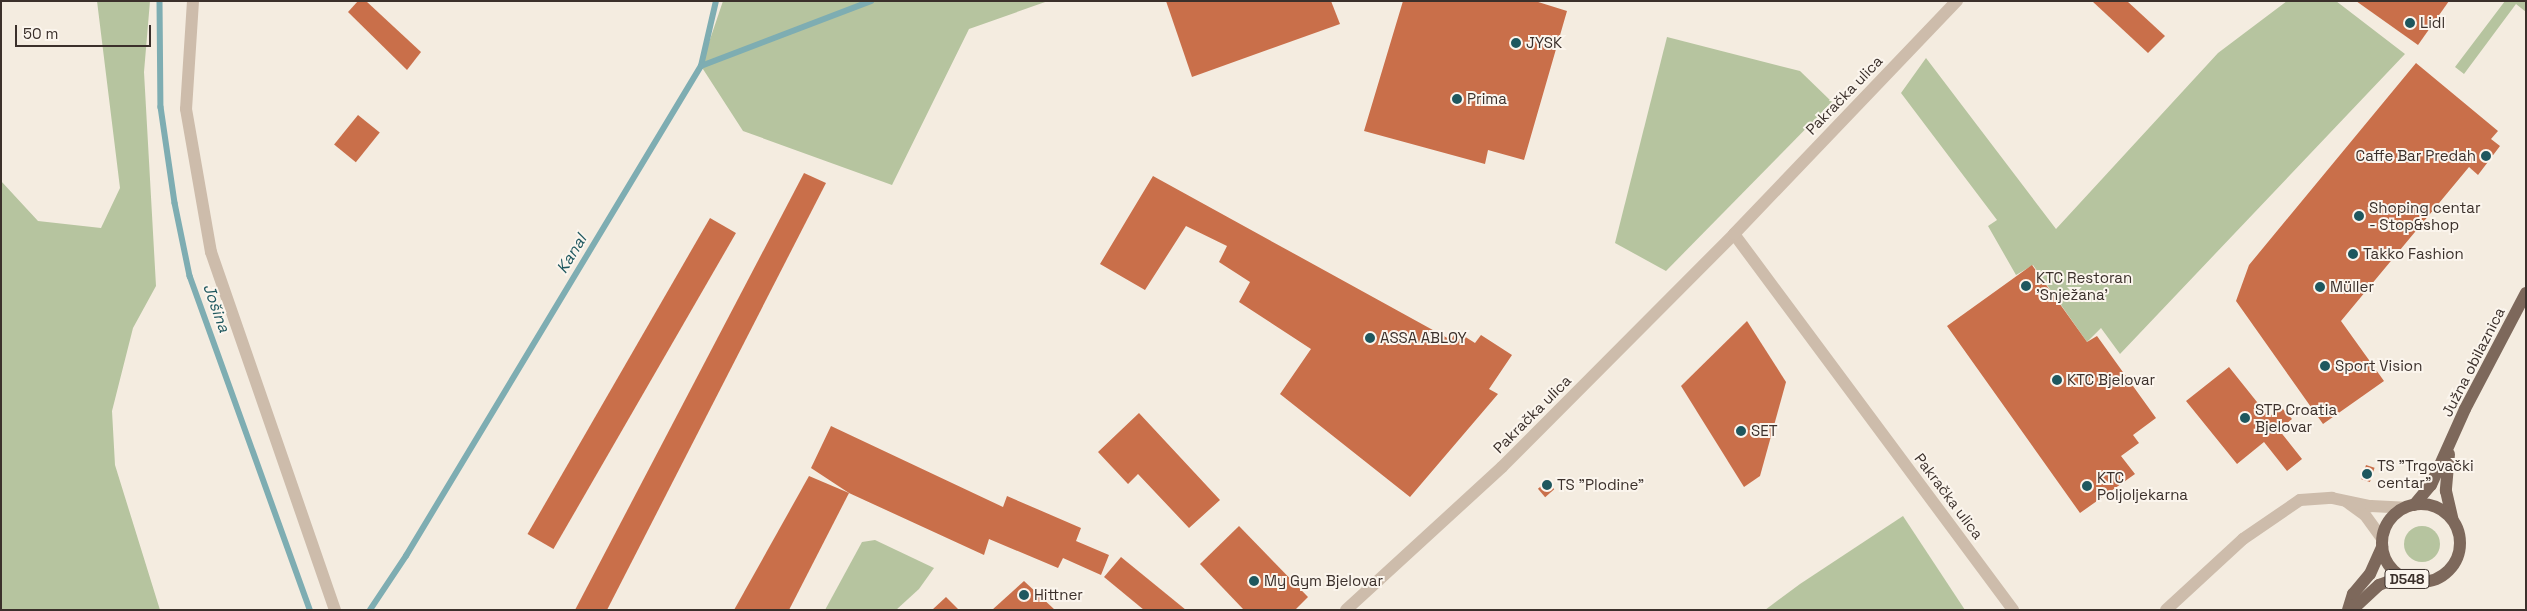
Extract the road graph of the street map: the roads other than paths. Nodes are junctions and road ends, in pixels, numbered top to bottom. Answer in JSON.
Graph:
{"nodes":[{"id":1,"x":193,"y":1,"type":"edge"},
{"id":2,"x":1957,"y":1,"type":"edge"},
{"id":3,"x":1734,"y":234,"type":"junction"},
{"id":4,"x":2526,"y":293,"type":"edge"},
{"id":5,"x":2450,"y":446,"type":"junction"},
{"id":6,"x":2343,"y":499,"type":"junction"},
{"id":7,"x":2409,"y":506,"type":"junction"},
{"id":8,"x":2453,"y":520,"type":"junction"},
{"id":9,"x":2382,"y":543,"type":"junction"},
{"id":10,"x":2408,"y":580,"type":"junction"},
{"id":11,"x":335,"y":610,"type":"edge"},
{"id":12,"x":1346,"y":610,"type":"edge"},
{"id":13,"x":2013,"y":610,"type":"edge"},
{"id":14,"x":2166,"y":610,"type":"edge"},
{"id":15,"x":2350,"y":610,"type":"edge"}],
"edges":[{"from":1,"to":11,"type":"street"},
{"from":2,"to":3,"type":"street","name":"Pakračka ulica"},
{"from":3,"to":12,"type":"street","name":"Pakračka ulica"},
{"from":3,"to":13,"type":"street","name":"Pakračka ulica"},
{"from":4,"to":5,"type":"main road","name":"Južna obilaznica","number":"D548"},
{"from":5,"to":7,"type":"main road","name":"Južna obilaznica","number":"D548"},
{"from":5,"to":8,"type":"main road","name":"Južna obilaznica","number":"D548"},
{"from":6,"to":7,"type":"street"},
{"from":6,"to":9,"type":"street"},
{"from":6,"to":14,"type":"street"},
{"from":7,"to":8,"type":"main road"},
{"from":7,"to":9,"type":"main road","number":"D548"},
{"from":8,"to":10,"type":"main road","number":"D548"},
{"from":9,"to":10,"type":"main road","number":"D548"},
{"from":9,"to":15,"type":"main road","number":"D548"},
{"from":10,"to":15,"type":"main road","number":"D548"}]}
